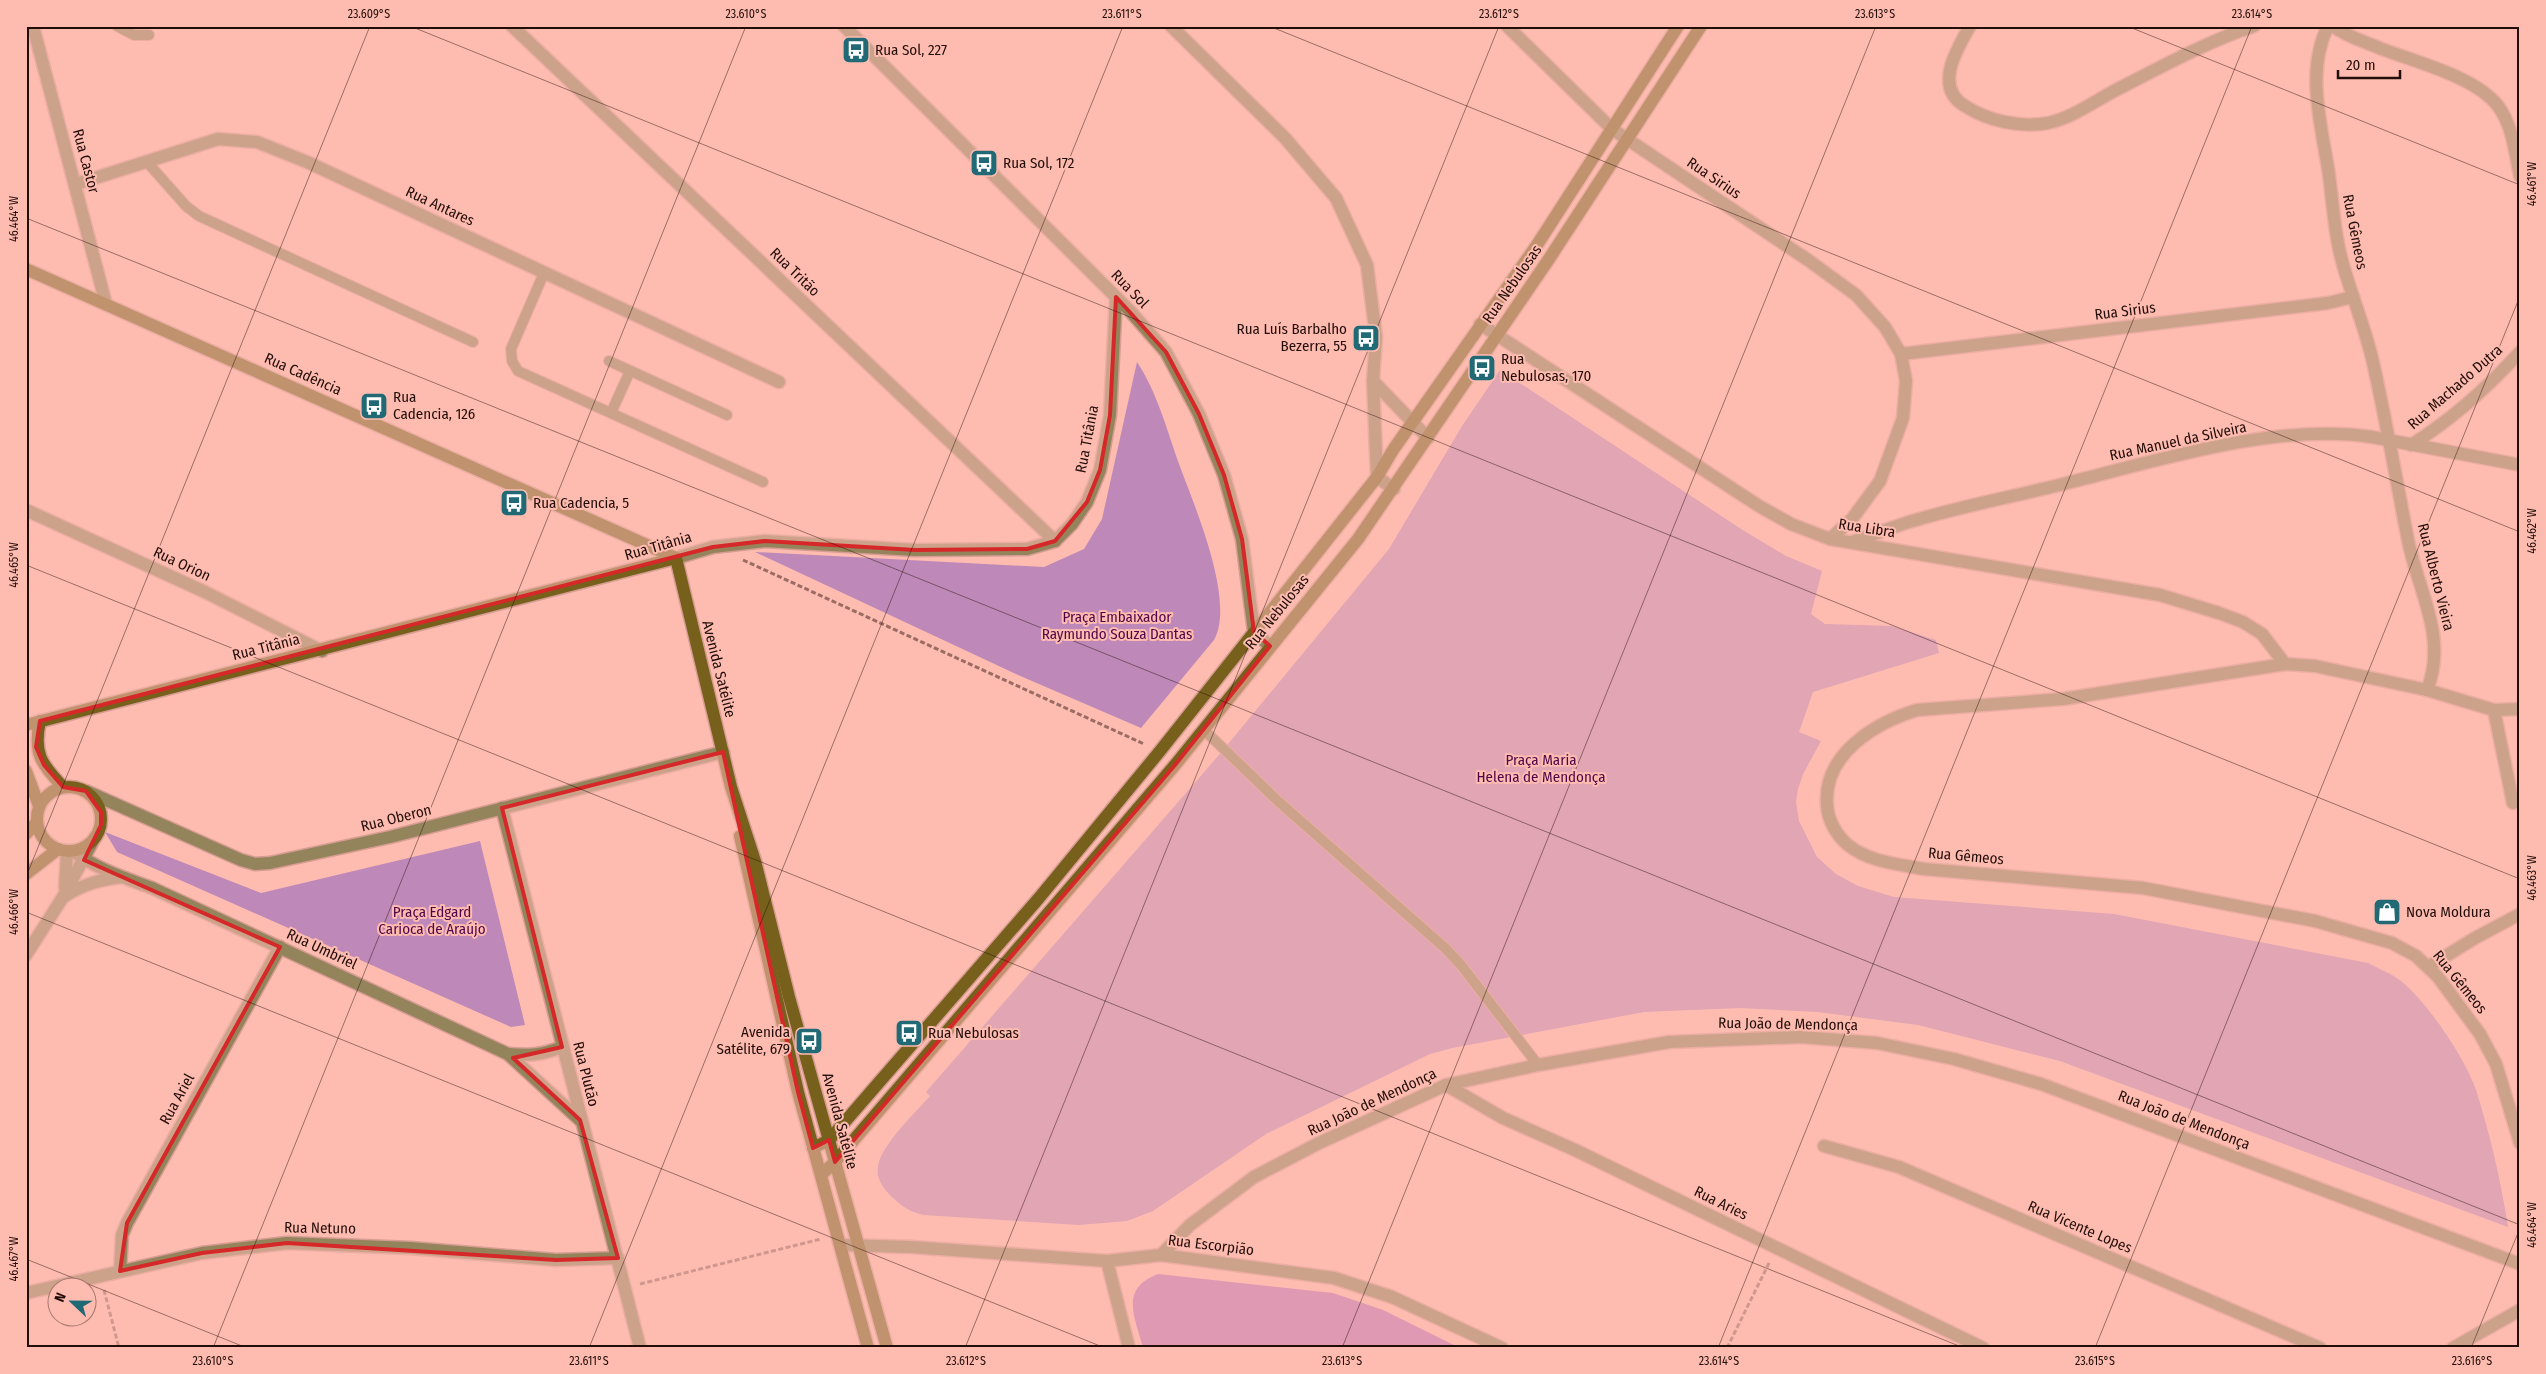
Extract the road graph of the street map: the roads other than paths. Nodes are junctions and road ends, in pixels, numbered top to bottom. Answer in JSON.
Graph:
{"nodes":[{"id":1,"x":33,"y":26,"type":"edge"},
{"id":2,"x":116,"y":26,"type":"edge"},
{"id":3,"x":512,"y":26,"type":"edge"},
{"id":4,"x":844,"y":26,"type":"edge"},
{"id":5,"x":1171,"y":26,"type":"edge"},
{"id":6,"x":1507,"y":26,"type":"edge"},
{"id":7,"x":1678,"y":26,"type":"edge"},
{"id":8,"x":1701,"y":26,"type":"edge"},
{"id":9,"x":1970,"y":26,"type":"edge"},
{"id":10,"x":2254,"y":26,"type":"edge"},
{"id":11,"x":2328,"y":26,"type":"edge"},
{"id":12,"x":2333,"y":26,"type":"edge"},
{"id":13,"x":149,"y":35,"type":"dead end"},
{"id":14,"x":1612,"y":129,"type":"junction"},
{"id":15,"x":1628,"y":140,"type":"junction"},
{"id":16,"x":147,"y":162,"type":"junction"},
{"id":17,"x":2520,"y":176,"type":"edge"},
{"id":18,"x":76,"y":184,"type":"junction"},
{"id":19,"x":26,"y":269,"type":"edge"},
{"id":20,"x":544,"y":273,"type":"junction"},
{"id":21,"x":1116,"y":297,"type":"junction"},
{"id":22,"x":2353,"y":298,"type":"junction"},
{"id":23,"x":106,"y":304,"type":"junction"},
{"id":24,"x":1480,"y":324,"type":"junction"},
{"id":25,"x":1496,"y":334,"type":"junction"},
{"id":26,"x":473,"y":342,"type":"dead end"},
{"id":27,"x":2520,"y":352,"type":"edge"},
{"id":28,"x":1900,"y":354,"type":"junction"},
{"id":29,"x":609,"y":361,"type":"dead end"},
{"id":30,"x":630,"y":370,"type":"junction"},
{"id":31,"x":1373,"y":381,"type":"junction"},
{"id":32,"x":779,"y":382,"type":"dead end"},
{"id":33,"x":611,"y":413,"type":"junction"},
{"id":34,"x":727,"y":415,"type":"dead end"},
{"id":35,"x":1412,"y":424,"type":"junction"},
{"id":36,"x":1428,"y":438,"type":"junction"},
{"id":37,"x":2391,"y":441,"type":"junction"},
{"id":38,"x":2411,"y":445,"type":"junction"},
{"id":39,"x":2520,"y":465,"type":"edge"},
{"id":40,"x":1377,"y":477,"type":"junction"},
{"id":41,"x":763,"y":482,"type":"dead end"},
{"id":42,"x":1394,"y":489,"type":"junction"},
{"id":43,"x":26,"y":510,"type":"edge"},
{"id":44,"x":1830,"y":539,"type":"junction"},
{"id":45,"x":1055,"y":542,"type":"junction"},
{"id":46,"x":1849,"y":543,"type":"junction"},
{"id":47,"x":676,"y":558,"type":"junction"},
{"id":48,"x":1254,"y":632,"type":"junction"},
{"id":49,"x":1270,"y":646,"type":"junction"},
{"id":50,"x":322,"y":651,"type":"junction"},
{"id":51,"x":2285,"y":664,"type":"junction"},
{"id":52,"x":2427,"y":690,"type":"junction"},
{"id":53,"x":2520,"y":709,"type":"edge"},
{"id":54,"x":2494,"y":710,"type":"junction"},
{"id":55,"x":40,"y":721,"type":"junction"},
{"id":56,"x":26,"y":725,"type":"edge"},
{"id":57,"x":1204,"y":730,"type":"junction"},
{"id":58,"x":723,"y":752,"type":"junction"},
{"id":59,"x":26,"y":771,"type":"edge"},
{"id":60,"x":63,"y":787,"type":"junction"},
{"id":61,"x":731,"y":787,"type":"junction"},
{"id":62,"x":86,"y":791,"type":"junction"},
{"id":63,"x":2513,"y":803,"type":"dead end"},
{"id":64,"x":39,"y":806,"type":"junction"},
{"id":65,"x":502,"y":808,"type":"junction"},
{"id":66,"x":37,"y":822,"type":"junction"},
{"id":67,"x":26,"y":834,"type":"edge"},
{"id":68,"x":95,"y":837,"type":"junction"},
{"id":69,"x":66,"y":850,"type":"junction"},
{"id":70,"x":84,"y":860,"type":"junction"},
{"id":71,"x":26,"y":874,"type":"edge"},
{"id":72,"x":121,"y":877,"type":"junction"},
{"id":73,"x":63,"y":897,"type":"junction"},
{"id":74,"x":2520,"y":914,"type":"edge"},
{"id":75,"x":280,"y":947,"type":"junction"},
{"id":76,"x":26,"y":955,"type":"edge"},
{"id":77,"x":2428,"y":967,"type":"junction"},
{"id":78,"x":562,"y":1047,"type":"junction"},
{"id":79,"x":508,"y":1054,"type":"junction"},
{"id":80,"x":1538,"y":1065,"type":"junction"},
{"id":81,"x":1446,"y":1085,"type":"junction"},
{"id":82,"x":580,"y":1120,"type":"junction"},
{"id":83,"x":829,"y":1140,"type":"junction"},
{"id":84,"x":2520,"y":1144,"type":"edge"},
{"id":85,"x":1824,"y":1146,"type":"dead end"},
{"id":86,"x":813,"y":1148,"type":"junction"},
{"id":87,"x":835,"y":1162,"type":"junction"},
{"id":88,"x":822,"y":1174,"type":"junction"},
{"id":89,"x":840,"y":1240,"type":"junction"},
{"id":90,"x":857,"y":1245,"type":"junction"},
{"id":91,"x":1161,"y":1255,"type":"junction"},
{"id":92,"x":618,"y":1258,"type":"junction"},
{"id":93,"x":1107,"y":1262,"type":"junction"},
{"id":94,"x":2520,"y":1264,"type":"edge"},
{"id":95,"x":120,"y":1271,"type":"junction"},
{"id":96,"x":26,"y":1293,"type":"edge"},
{"id":97,"x":2520,"y":1310,"type":"edge"},
{"id":98,"x":640,"y":1348,"type":"edge"},
{"id":99,"x":868,"y":1348,"type":"edge"},
{"id":100,"x":887,"y":1348,"type":"edge"},
{"id":101,"x":1129,"y":1348,"type":"edge"},
{"id":102,"x":1502,"y":1348,"type":"edge"},
{"id":103,"x":1983,"y":1348,"type":"edge"},
{"id":104,"x":2320,"y":1348,"type":"edge"},
{"id":105,"x":2453,"y":1348,"type":"edge"}],
"edges":[{"from":1,"to":18,"type":"street","name":"Rua Castor"},
{"from":2,"to":13,"type":"lane"},
{"from":3,"to":45,"type":"street","name":"Rua Tritão"},
{"from":4,"to":21,"type":"street","name":"Rua Sol"},
{"from":5,"to":31,"type":"street"},
{"from":6,"to":14,"type":"street","name":"Rua Sirius"},
{"from":7,"to":14,"type":"street","name":"Rua Nebulosas"},
{"from":8,"to":15,"type":"street","name":"Rua Nebulosas"},
{"from":9,"to":10,"type":"street"},
{"from":11,"to":22,"type":"street","name":"Rua Gêmeos"},
{"from":12,"to":17,"type":"street"},
{"from":14,"to":15,"type":"street","name":"Rua Sirius"},
{"from":14,"to":24,"type":"street","name":"Rua Nebulosas"},
{"from":15,"to":25,"type":"street","name":"Rua Nebulosas"},
{"from":15,"to":28,"type":"street","name":"Rua Sirius"},
{"from":16,"to":18,"type":"street","name":"Rua Antares"},
{"from":16,"to":20,"type":"street","name":"Rua Antares"},
{"from":16,"to":26,"type":"lane"},
{"from":18,"to":23,"type":"street","name":"Rua Castor"},
{"from":19,"to":23,"type":"street","name":"Rua Cadência"},
{"from":20,"to":32,"type":"street","name":"Rua Antares"},
{"from":20,"to":33,"type":"lane"},
{"from":21,"to":45,"type":"street","name":"Rua Titânia"},
{"from":21,"to":48,"type":"street","name":"Rua Sol"},
{"from":22,"to":28,"type":"street","name":"Rua Sirius"},
{"from":22,"to":37,"type":"street","name":"Rua Gêmeos"},
{"from":23,"to":47,"type":"street","name":"Rua Cadência"},
{"from":24,"to":25,"type":"street","name":"Rua Libra"},
{"from":24,"to":35,"type":"street","name":"Rua Nebulosas"},
{"from":25,"to":36,"type":"street","name":"Rua Nebulosas"},
{"from":25,"to":44,"type":"street","name":"Rua Libra"},
{"from":27,"to":38,"type":"street","name":"Rua Machado Dutra"},
{"from":28,"to":44,"type":"street","name":"Rua Sirius"},
{"from":29,"to":30,"type":"lane"},
{"from":30,"to":33,"type":"lane"},
{"from":30,"to":34,"type":"lane"},
{"from":31,"to":35,"type":"street"},
{"from":31,"to":40,"type":"street"},
{"from":33,"to":41,"type":"lane"},
{"from":35,"to":36,"type":"street"},
{"from":35,"to":40,"type":"street","name":"Rua Nebulosas"},
{"from":36,"to":42,"type":"street","name":"Rua Nebulosas"},
{"from":37,"to":38,"type":"street","name":"Rua Manuel da Silveira"},
{"from":37,"to":46,"type":"street","name":"Rua Manuel da Silveira"},
{"from":37,"to":52,"type":"street","name":"Rua Alberto Vieira"},
{"from":38,"to":39,"type":"street","name":"Rua Manuel da Silveira"},
{"from":40,"to":42,"type":"street"},
{"from":40,"to":48,"type":"street","name":"Rua Nebulosas"},
{"from":42,"to":49,"type":"street","name":"Rua Nebulosas"},
{"from":43,"to":50,"type":"street","name":"Rua Orion"},
{"from":44,"to":46,"type":"street","name":"Rua Libra"},
{"from":45,"to":47,"type":"street","name":"Rua Titânia"},
{"from":46,"to":51,"type":"street","name":"Rua Libra"},
{"from":47,"to":50,"type":"street","name":"Rua Titânia"},
{"from":47,"to":58,"type":"street","name":"Avenida Satélite"},
{"from":48,"to":49,"type":"street"},
{"from":48,"to":83,"type":"street","name":"Rua Nebulosas"},
{"from":49,"to":57,"type":"street","name":"Rua Nebulosas"},
{"from":50,"to":55,"type":"street","name":"Rua Titânia"},
{"from":51,"to":52,"type":"street","name":"Rua Gêmeos"},
{"from":51,"to":77,"type":"street","name":"Rua Gêmeos"},
{"from":52,"to":54,"type":"street","name":"Rua Gêmeos"},
{"from":53,"to":54,"type":"street","name":"Rua Gêmeos"},
{"from":54,"to":63,"type":"street"},
{"from":55,"to":56,"type":"street","name":"Rua Titânia"},
{"from":55,"to":60,"type":"street"},
{"from":57,"to":80,"type":"lane"},
{"from":57,"to":87,"type":"street","name":"Rua Nebulosas"},
{"from":58,"to":61,"type":"street","name":"Avenida Satélite"},
{"from":58,"to":65,"type":"street","name":"Rua Oberon"},
{"from":59,"to":64,"type":"street"},
{"from":60,"to":62,"type":"street"},
{"from":60,"to":64,"type":"street"},
{"from":61,"to":83,"type":"street","name":"Avenida Satélite"},
{"from":61,"to":86,"type":"street","name":"Avenida Satélite"},
{"from":62,"to":65,"type":"street","name":"Rua Oberon"},
{"from":62,"to":68,"type":"street"},
{"from":64,"to":66,"type":"street"},
{"from":65,"to":78,"type":"street","name":"Rua Plutão"},
{"from":66,"to":67,"type":"street"},
{"from":66,"to":69,"type":"street"},
{"from":68,"to":69,"type":"street"},
{"from":68,"to":70,"type":"street","name":"Rua Umbriel"},
{"from":69,"to":70,"type":"street","name":"Rua Umbriel"},
{"from":69,"to":71,"type":"street"},
{"from":69,"to":73,"type":"street","name":"Rua Umbriel"},
{"from":70,"to":72,"type":"street","name":"Rua Umbriel"},
{"from":70,"to":73,"type":"street","name":"Rua Umbriel"},
{"from":72,"to":73,"type":"street","name":"Rua Umbriel"},
{"from":72,"to":75,"type":"street","name":"Rua Umbriel"},
{"from":73,"to":76,"type":"street","name":"Rua Umbriel"},
{"from":74,"to":77,"type":"street"},
{"from":75,"to":79,"type":"street","name":"Rua Umbriel"},
{"from":75,"to":95,"type":"street","name":"Rua Ariel"},
{"from":77,"to":84,"type":"street","name":"Rua Gêmeos"},
{"from":78,"to":79,"type":"street","name":"Rua Umbriel"},
{"from":78,"to":82,"type":"street","name":"Rua Plutão"},
{"from":79,"to":82,"type":"street","name":"Rua Umbriel"},
{"from":80,"to":81,"type":"street","name":"Rua João de Mendonça"},
{"from":80,"to":94,"type":"street","name":"Rua João de Mendonça"},
{"from":81,"to":91,"type":"street","name":"Rua João de Mendonça"},
{"from":81,"to":103,"type":"street","name":"Rua Aries"},
{"from":82,"to":92,"type":"street","name":"Rua Plutão"},
{"from":83,"to":86,"type":"street","name":"Rua Nebulosas"},
{"from":83,"to":87,"type":"street","name":"Avenida Satélite"},
{"from":85,"to":104,"type":"street","name":"Rua Vicente Lopes"},
{"from":86,"to":88,"type":"street","name":"Avenida Satélite"},
{"from":87,"to":88,"type":"street","name":"Rua Nebulosas"},
{"from":87,"to":90,"type":"street","name":"Avenida Satélite"},
{"from":88,"to":89,"type":"street","name":"Avenida Satélite"},
{"from":89,"to":90,"type":"street","name":"Rua Escorpião"},
{"from":89,"to":99,"type":"street","name":"Avenida Satélite"},
{"from":90,"to":93,"type":"street","name":"Rua Escorpião"},
{"from":90,"to":100,"type":"street","name":"Avenida Satélite"},
{"from":91,"to":93,"type":"street","name":"Rua Escorpião"},
{"from":91,"to":102,"type":"street","name":"Rua Escorpião"},
{"from":92,"to":95,"type":"street","name":"Rua Netuno"},
{"from":92,"to":98,"type":"street","name":"Rua Plutão"},
{"from":93,"to":101,"type":"street"},
{"from":95,"to":96,"type":"street","name":"Rua Netuno"},
{"from":97,"to":105,"type":"street"}]}
